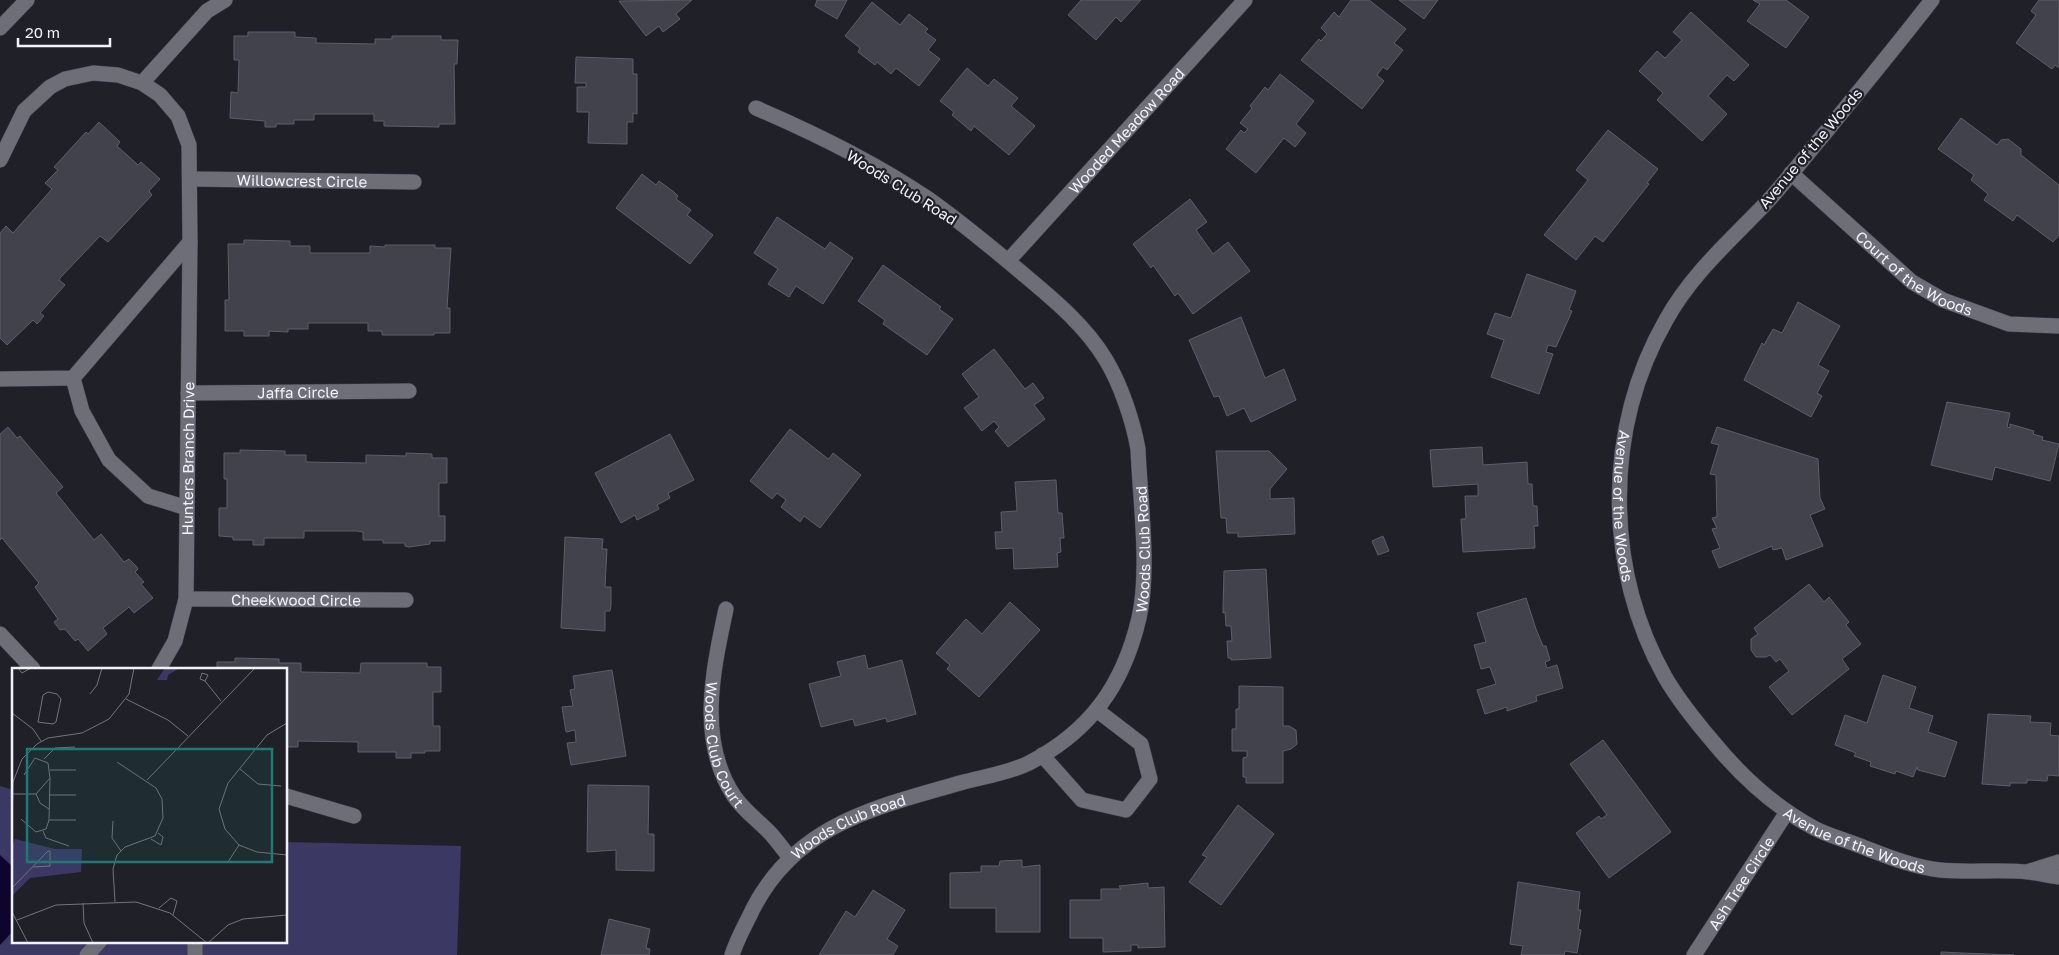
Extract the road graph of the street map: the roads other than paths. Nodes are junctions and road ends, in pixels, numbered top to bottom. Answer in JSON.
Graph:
{"nodes":[{"id":1,"x":27,"y":0,"type":"edge"},
{"id":2,"x":224,"y":0,"type":"edge"},
{"id":3,"x":1245,"y":0,"type":"edge"},
{"id":4,"x":1932,"y":0,"type":"edge"},
{"id":5,"x":0,"y":28,"type":"edge"},
{"id":6,"x":142,"y":83,"type":"junction"},
{"id":7,"x":756,"y":108,"type":"dead end"},
{"id":8,"x":0,"y":160,"type":"edge"},
{"id":9,"x":1791,"y":173,"type":"junction"},
{"id":10,"x":190,"y":179,"type":"junction"},
{"id":11,"x":414,"y":182,"type":"dead end"},
{"id":12,"x":190,"y":242,"type":"junction"},
{"id":13,"x":1008,"y":261,"type":"junction"},
{"id":14,"x":2059,"y":326,"type":"edge"},
{"id":15,"x":73,"y":378,"type":"junction"},
{"id":16,"x":0,"y":379,"type":"edge"},
{"id":17,"x":409,"y":391,"type":"dead end"},
{"id":18,"x":188,"y":393,"type":"junction"},
{"id":19,"x":187,"y":508,"type":"junction"},
{"id":20,"x":186,"y":599,"type":"junction"},
{"id":21,"x":406,"y":600,"type":"dead end"},
{"id":22,"x":726,"y":610,"type":"dead end"},
{"id":23,"x":0,"y":634,"type":"edge"},
{"id":24,"x":32,"y":668,"type":"edge"},
{"id":25,"x":160,"y":668,"type":"edge"},
{"id":26,"x":1098,"y":711,"type":"junction"},
{"id":27,"x":1042,"y":756,"type":"junction"},
{"id":28,"x":288,"y":797,"type":"edge"},
{"id":29,"x":1787,"y":812,"type":"junction"},
{"id":30,"x":354,"y":816,"type":"dead end"},
{"id":31,"x":790,"y":858,"type":"junction"},
{"id":32,"x":2059,"y":862,"type":"edge"},
{"id":33,"x":2026,"y":872,"type":"junction"},
{"id":34,"x":2059,"y":877,"type":"edge"},
{"id":35,"x":99,"y":942,"type":"edge"},
{"id":36,"x":195,"y":942,"type":"edge"},
{"id":37,"x":87,"y":955,"type":"edge"},
{"id":38,"x":195,"y":955,"type":"edge"},
{"id":39,"x":732,"y":955,"type":"edge"},
{"id":40,"x":1694,"y":955,"type":"edge"}],
"edges":[{"from":1,"to":5,"type":"street"},
{"from":2,"to":6,"type":"street"},
{"from":3,"to":13,"type":"street","name":"Wooded Meadow Road"},
{"from":4,"to":9,"type":"street","name":"Avenue of the Woods"},
{"from":6,"to":8,"type":"street","name":"Hunters Branch Drive"},
{"from":6,"to":10,"type":"street","name":"Hunters Branch Drive"},
{"from":7,"to":13,"type":"street","name":"Woods Club Road"},
{"from":9,"to":14,"type":"street","name":"Court of the Woods"},
{"from":9,"to":29,"type":"street","name":"Avenue of the Woods"},
{"from":10,"to":11,"type":"street","name":"Willowcrest Circle"},
{"from":10,"to":12,"type":"street","name":"Hunters Branch Drive"},
{"from":12,"to":15,"type":"street"},
{"from":12,"to":18,"type":"street","name":"Hunters Branch Drive"},
{"from":13,"to":26,"type":"street","name":"Woods Club Road"},
{"from":15,"to":16,"type":"street"},
{"from":15,"to":19,"type":"street"},
{"from":17,"to":18,"type":"street","name":"Jaffa Circle"},
{"from":18,"to":19,"type":"street","name":"Hunters Branch Drive"},
{"from":19,"to":20,"type":"street","name":"Hunters Branch Drive"},
{"from":20,"to":21,"type":"street","name":"Cheekwood Circle"},
{"from":20,"to":25,"type":"street","name":"Hunters Branch Drive"},
{"from":22,"to":31,"type":"street","name":"Woods Club Court"},
{"from":23,"to":24,"type":"street"},
{"from":26,"to":27,"type":"street","name":"Woods Club Road"},
{"from":26,"to":27,"type":"street"},
{"from":27,"to":31,"type":"street","name":"Woods Club Road"},
{"from":28,"to":30,"type":"street"},
{"from":29,"to":33,"type":"street","name":"Avenue of the Woods"},
{"from":29,"to":40,"type":"street","name":"Ash Tree Circle"},
{"from":31,"to":39,"type":"street","name":"Woods Club Road"},
{"from":32,"to":33,"type":"street","name":"Avenue of the Woods"},
{"from":33,"to":34,"type":"street","name":"Avenue of the Woods"},
{"from":35,"to":37,"type":"street"},
{"from":36,"to":38,"type":"street"}]}
